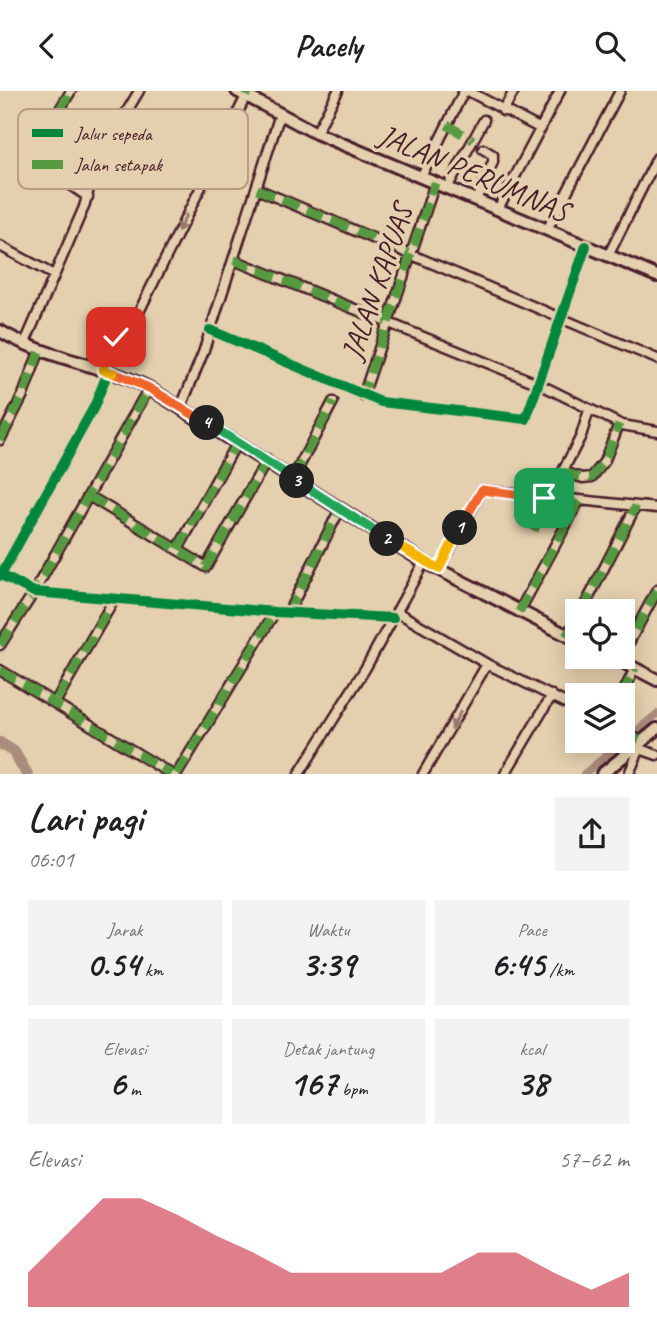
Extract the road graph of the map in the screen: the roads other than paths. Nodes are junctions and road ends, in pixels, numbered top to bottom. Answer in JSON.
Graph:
{"nodes":[{"id":1,"x":71,"y":91,"type":"edge"},
{"id":2,"x":139,"y":91,"type":"edge"},
{"id":3,"x":338,"y":91,"type":"edge"},
{"id":4,"x":466,"y":91,"type":"edge"},
{"id":5,"x":513,"y":91,"type":"edge"},
{"id":6,"x":560,"y":91,"type":"edge"},
{"id":7,"x":620,"y":91,"type":"edge"},
{"id":8,"x":241,"y":94,"type":"edge"},
{"id":9,"x":60,"y":109,"type":"edge"},
{"id":10,"x":128,"y":109,"type":"edge"},
{"id":11,"x":503,"y":111,"type":"junction"},
{"id":12,"x":280,"y":114,"type":"junction"},
{"id":13,"x":484,"y":120,"type":"dead end"},
{"id":14,"x":541,"y":129,"type":"junction"},
{"id":15,"x":316,"y":133,"type":"junction"},
{"id":16,"x":483,"y":149,"type":"dead end"},
{"id":17,"x":657,"y":158,"type":"edge"},
{"id":18,"x":421,"y":177,"type":"junction"},
{"id":19,"x":435,"y":183,"type":"junction"},
{"id":20,"x":447,"y":188,"type":"junction"},
{"id":21,"x":76,"y":189,"type":"edge"},
{"id":22,"x":90,"y":189,"type":"edge"},
{"id":23,"x":196,"y":189,"type":"edge"},
{"id":24,"x":257,"y":189,"type":"junction"},
{"id":25,"x":88,"y":197,"type":"junction"},
{"id":26,"x":476,"y":200,"type":"junction"},
{"id":27,"x":498,"y":209,"type":"junction"},
{"id":28,"x":547,"y":230,"type":"junction"},
{"id":29,"x":0,"y":246,"type":"edge"},
{"id":30,"x":586,"y":247,"type":"junction"},
{"id":31,"x":409,"y":253,"type":"junction"},
{"id":32,"x":608,"y":256,"type":"junction"},
{"id":33,"x":234,"y":260,"type":"junction"},
{"id":34,"x":52,"y":274,"type":"junction"},
{"id":35,"x":657,"y":276,"type":"edge"},
{"id":36,"x":561,"y":319,"type":"junction"},
{"id":37,"x":386,"y":322,"type":"junction"},
{"id":38,"x":210,"y":330,"type":"junction"},
{"id":39,"x":0,"y":331,"type":"edge"},
{"id":40,"x":24,"y":345,"type":"junction"},
{"id":41,"x":39,"y":352,"type":"junction"},
{"id":42,"x":657,"y":359,"type":"edge"},
{"id":43,"x":105,"y":371,"type":"junction"},
{"id":44,"x":540,"y":384,"type":"junction"},
{"id":45,"x":149,"y":388,"type":"junction"},
{"id":46,"x":363,"y":396,"type":"junction"},
{"id":47,"x":333,"y":402,"type":"dead end"},
{"id":48,"x":181,"y":407,"type":"junction"},
{"id":49,"x":589,"y":410,"type":"junction"},
{"id":50,"x":619,"y":424,"type":"junction"},
{"id":51,"x":657,"y":431,"type":"edge"},
{"id":52,"x":0,"y":440,"type":"edge"},
{"id":53,"x":237,"y":442,"type":"junction"},
{"id":54,"x":267,"y":460,"type":"junction"},
{"id":55,"x":563,"y":472,"type":"junction"},
{"id":56,"x":293,"y":478,"type":"junction"},
{"id":57,"x":89,"y":496,"type":"junction"},
{"id":58,"x":549,"y":498,"type":"junction"},
{"id":59,"x":579,"y":501,"type":"junction"},
{"id":60,"x":636,"y":506,"type":"junction"},
{"id":61,"x":657,"y":508,"type":"edge"},
{"id":62,"x":339,"y":511,"type":"junction"},
{"id":63,"x":178,"y":549,"type":"junction"},
{"id":64,"x":424,"y":562,"type":"junction"},
{"id":65,"x":439,"y":569,"type":"junction"},
{"id":66,"x":1,"y":575,"type":"edge"},
{"id":67,"x":657,"y":590,"type":"edge"},
{"id":68,"x":34,"y":592,"type":"junction"},
{"id":69,"x":115,"y":599,"type":"junction"},
{"id":70,"x":588,"y":599,"type":"edge"},
{"id":71,"x":275,"y":612,"type":"junction"},
{"id":72,"x":519,"y":612,"type":"junction"},
{"id":73,"x":288,"y":613,"type":"junction"},
{"id":74,"x":395,"y":615,"type":"junction"},
{"id":75,"x":635,"y":629,"type":"edge"},
{"id":76,"x":565,"y":635,"type":"edge"},
{"id":77,"x":0,"y":645,"type":"edge"},
{"id":78,"x":487,"y":664,"type":"junction"},
{"id":79,"x":635,"y":668,"type":"edge"},
{"id":80,"x":0,"y":670,"type":"edge"},
{"id":81,"x":657,"y":680,"type":"edge"},
{"id":82,"x":552,"y":695,"type":"junction"},
{"id":83,"x":57,"y":699,"type":"dead end"},
{"id":84,"x":565,"y":702,"type":"edge"},
{"id":85,"x":657,"y":729,"type":"edge"},
{"id":86,"x":637,"y":744,"type":"junction"},
{"id":87,"x":657,"y":755,"type":"edge"},
{"id":88,"x":302,"y":773,"type":"edge"},
{"id":89,"x":171,"y":774,"type":"edge"},
{"id":90,"x":177,"y":774,"type":"edge"},
{"id":91,"x":423,"y":774,"type":"edge"},
{"id":92,"x":505,"y":774,"type":"edge"},
{"id":93,"x":602,"y":774,"type":"edge"},
{"id":94,"x":629,"y":774,"type":"edge"}],
"edges":[{"from":1,"to":9,"type":"street"},
{"from":2,"to":10,"type":"street"},
{"from":3,"to":15,"type":"street"},
{"from":4,"to":11,"type":"street"},
{"from":4,"to":18,"type":"street"},
{"from":5,"to":11,"type":"street"},
{"from":6,"to":14,"type":"street"},
{"from":7,"to":28,"type":"street"},
{"from":8,"to":12,"type":"main road","name":"JALAN PERUMNAS"},
{"from":11,"to":14,"type":"street"},
{"from":12,"to":15,"type":"main road","name":"JALAN PERUMNAS"},
{"from":12,"to":24,"type":"street"},
{"from":13,"to":20,"type":"street"},
{"from":14,"to":27,"type":"street"},
{"from":15,"to":18,"type":"main road","name":"JALAN PERUMNAS"},
{"from":16,"to":26,"type":"street"},
{"from":17,"to":32,"type":"street"},
{"from":18,"to":19,"type":"main road","name":"JALAN PERUMNAS"},
{"from":19,"to":20,"type":"main road","name":"JALAN PERUMNAS"},
{"from":19,"to":31,"type":"street","name":"JALAN KAPUAS"},
{"from":20,"to":26,"type":"main road","name":"JALAN PERUMNAS"},
{"from":21,"to":25,"type":"street"},
{"from":22,"to":25,"type":"street"},
{"from":23,"to":43,"type":"street","one_way":true},
{"from":24,"to":31,"type":"street"},
{"from":24,"to":33,"type":"street"},
{"from":25,"to":34,"type":"street"},
{"from":26,"to":27,"type":"main road","name":"JALAN PERUMNAS"},
{"from":27,"to":28,"type":"main road","name":"JALAN PERUMNAS"},
{"from":28,"to":30,"type":"main road","name":"JALAN PERUMNAS"},
{"from":29,"to":34,"type":"street"},
{"from":30,"to":32,"type":"main road","name":"JALAN PERUMNAS"},
{"from":30,"to":36,"type":"street"},
{"from":31,"to":36,"type":"street"},
{"from":31,"to":37,"type":"street","name":"JALAN KAPUAS"},
{"from":32,"to":35,"type":"main road","name":"JALAN PERUMNAS"},
{"from":33,"to":37,"type":"street"},
{"from":33,"to":38,"type":"street"},
{"from":34,"to":40,"type":"street"},
{"from":36,"to":42,"type":"street"},
{"from":36,"to":44,"type":"street"},
{"from":37,"to":44,"type":"street"},
{"from":37,"to":46,"type":"street","name":"JALAN KAPUAS"},
{"from":38,"to":46,"type":"street"},
{"from":38,"to":48,"type":"street"},
{"from":39,"to":40,"type":"main road"},
{"from":40,"to":41,"type":"main road"},
{"from":41,"to":43,"type":"main road"},
{"from":41,"to":52,"type":"street"},
{"from":43,"to":45,"type":"main road"},
{"from":43,"to":66,"type":"street"},
{"from":44,"to":46,"type":"street"},
{"from":44,"to":49,"type":"street"},
{"from":45,"to":48,"type":"main road"},
{"from":45,"to":57,"type":"street"},
{"from":47,"to":56,"type":"street"},
{"from":48,"to":53,"type":"main road"},
{"from":49,"to":50,"type":"street"},
{"from":49,"to":55,"type":"street"},
{"from":50,"to":51,"type":"street"},
{"from":50,"to":55,"type":"street"},
{"from":53,"to":54,"type":"main road"},
{"from":53,"to":63,"type":"street"},
{"from":54,"to":56,"type":"main road"},
{"from":54,"to":63,"type":"street"},
{"from":55,"to":58,"type":"street"},
{"from":56,"to":62,"type":"main road"},
{"from":57,"to":63,"type":"street"},
{"from":57,"to":68,"type":"street"},
{"from":58,"to":59,"type":"street"},
{"from":58,"to":65,"type":"street"},
{"from":59,"to":60,"type":"street"},
{"from":59,"to":72,"type":"street"},
{"from":60,"to":61,"type":"street"},
{"from":60,"to":70,"type":"street"},
{"from":62,"to":64,"type":"main road"},
{"from":62,"to":73,"type":"street"},
{"from":64,"to":65,"type":"main road"},
{"from":64,"to":74,"type":"street"},
{"from":65,"to":72,"type":"main road"},
{"from":66,"to":68,"type":"street"},
{"from":67,"to":75,"type":"street"},
{"from":68,"to":69,"type":"street"},
{"from":68,"to":77,"type":"street"},
{"from":69,"to":71,"type":"street"},
{"from":69,"to":83,"type":"street"},
{"from":71,"to":73,"type":"street"},
{"from":71,"to":90,"type":"street"},
{"from":72,"to":76,"type":"main road"},
{"from":73,"to":74,"type":"street"},
{"from":74,"to":78,"type":"street"},
{"from":74,"to":88,"type":"street"},
{"from":78,"to":82,"type":"street"},
{"from":78,"to":91,"type":"street","one_way":true},
{"from":79,"to":81,"type":"main road"},
{"from":80,"to":89,"type":"street"},
{"from":82,"to":84,"type":"street"},
{"from":82,"to":92,"type":"street"},
{"from":85,"to":86,"type":"main road"},
{"from":86,"to":87,"type":"street"},
{"from":86,"to":93,"type":"main road"},
{"from":86,"to":94,"type":"street"}]}
